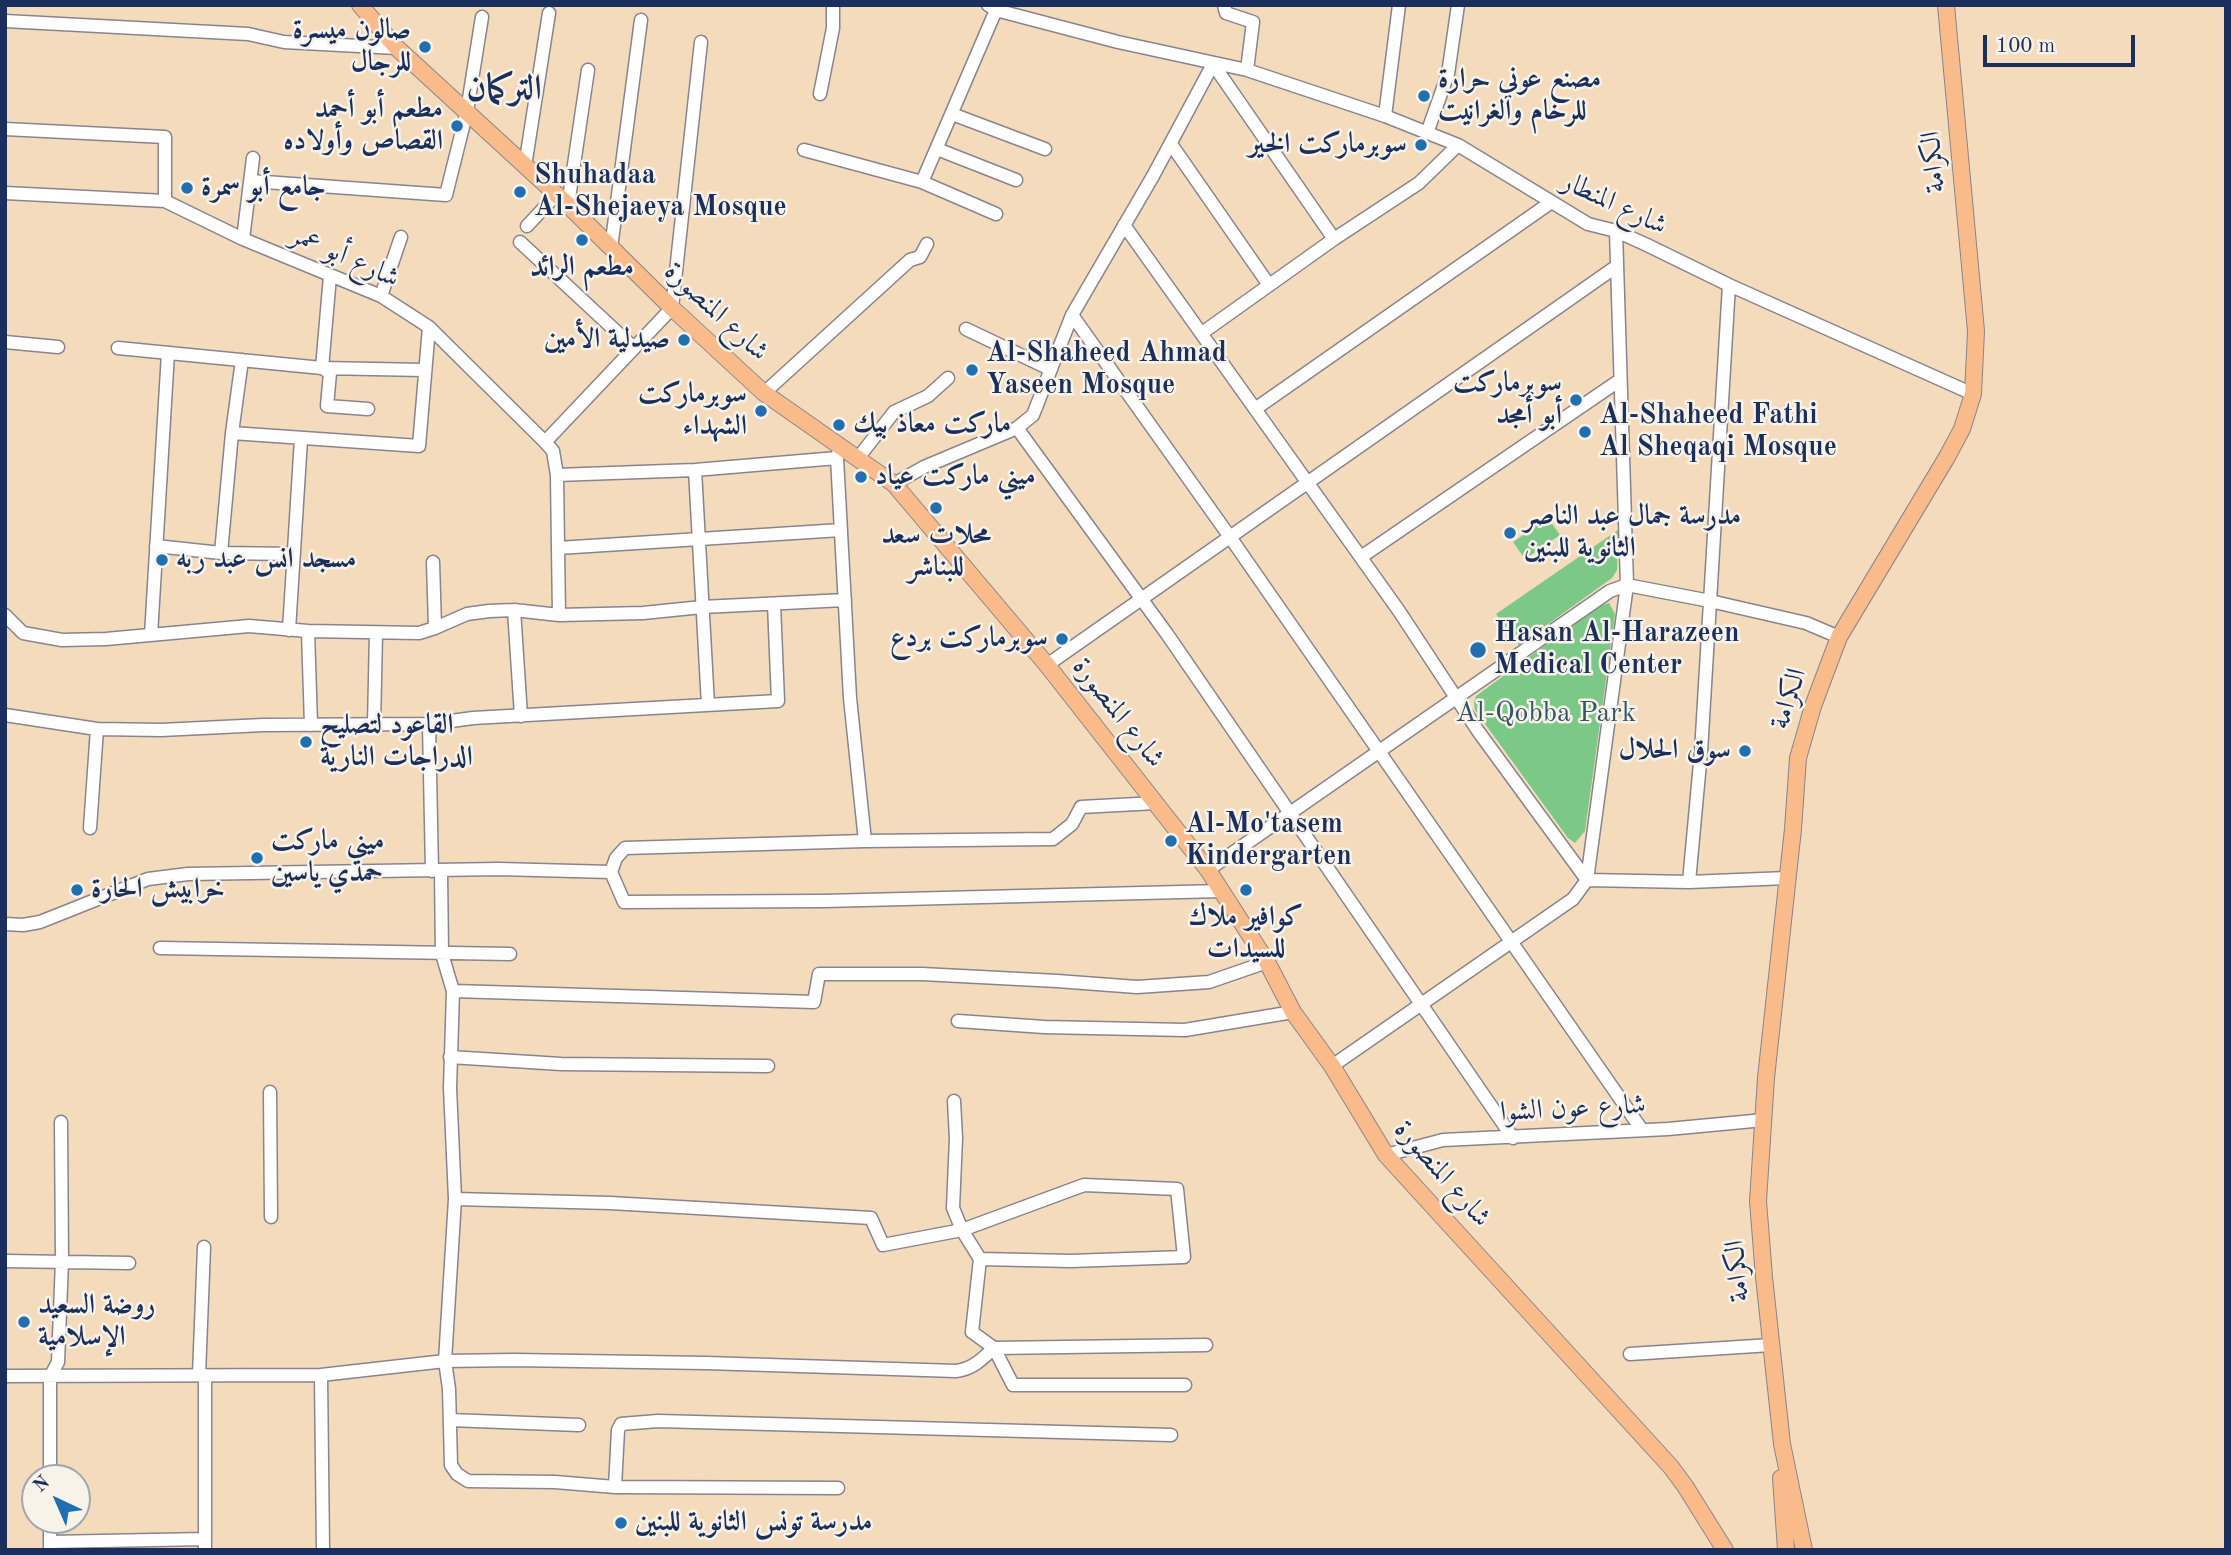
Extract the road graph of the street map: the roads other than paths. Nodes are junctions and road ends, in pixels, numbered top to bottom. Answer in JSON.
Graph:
{"nodes":[{"id":1,"x":360,"y":5,"type":"edge"},
{"id":2,"x":833,"y":5,"type":"edge"},
{"id":3,"x":1224,"y":5,"type":"edge"},
{"id":4,"x":1399,"y":5,"type":"edge"},
{"id":5,"x":1458,"y":5,"type":"edge"},
{"id":6,"x":1946,"y":5,"type":"edge"},
{"id":7,"x":992,"y":8,"type":"edge"},
{"id":8,"x":549,"y":13,"type":"dead end"},
{"id":9,"x":482,"y":17,"type":"dead end"},
{"id":10,"x":641,"y":20,"type":"dead end"},
{"id":11,"x":5,"y":21,"type":"edge"},
{"id":12,"x":701,"y":42,"type":"dead end"},
{"id":13,"x":397,"y":48,"type":"junction"},
{"id":14,"x":1213,"y":64,"type":"junction"},
{"id":15,"x":588,"y":70,"type":"dead end"},
{"id":16,"x":1247,"y":70,"type":"junction"},
{"id":17,"x":820,"y":94,"type":"dead end"},
{"id":18,"x":467,"y":111,"type":"junction"},
{"id":19,"x":952,"y":114,"type":"junction"},
{"id":20,"x":1385,"y":116,"type":"junction"},
{"id":21,"x":5,"y":129,"type":"edge"},
{"id":22,"x":1427,"y":133,"type":"junction"},
{"id":23,"x":1171,"y":144,"type":"junction"},
{"id":24,"x":1458,"y":145,"type":"junction"},
{"id":25,"x":937,"y":149,"type":"junction"},
{"id":26,"x":1045,"y":149,"type":"dead end"},
{"id":27,"x":804,"y":150,"type":"dead end"},
{"id":28,"x":253,"y":158,"type":"dead end"},
{"id":29,"x":525,"y":166,"type":"junction"},
{"id":30,"x":1016,"y":180,"type":"dead end"},
{"id":31,"x":251,"y":181,"type":"junction"},
{"id":32,"x":922,"y":182,"type":"junction"},
{"id":33,"x":5,"y":193,"type":"edge"},
{"id":34,"x":562,"y":200,"type":"junction"},
{"id":35,"x":165,"y":201,"type":"junction"},
{"id":36,"x":1550,"y":203,"type":"junction"},
{"id":37,"x":996,"y":214,"type":"dead end"},
{"id":38,"x":1124,"y":225,"type":"junction"},
{"id":39,"x":527,"y":226,"type":"dead end"},
{"id":40,"x":1616,"y":231,"type":"junction"},
{"id":41,"x":401,"y":237,"type":"dead end"},
{"id":42,"x":243,"y":239,"type":"junction"},
{"id":43,"x":1334,"y":239,"type":"junction"},
{"id":44,"x":520,"y":242,"type":"dead end"},
{"id":45,"x":927,"y":244,"type":"dead end"},
{"id":46,"x":611,"y":248,"type":"junction"},
{"id":47,"x":1617,"y":266,"type":"junction"},
{"id":48,"x":330,"y":275,"type":"junction"},
{"id":49,"x":1269,"y":285,"type":"junction"},
{"id":50,"x":1729,"y":285,"type":"junction"},
{"id":51,"x":381,"y":296,"type":"junction"},
{"id":52,"x":672,"y":308,"type":"junction"},
{"id":53,"x":1072,"y":315,"type":"junction"},
{"id":54,"x":429,"y":327,"type":"junction"},
{"id":55,"x":966,"y":328,"type":"dead end"},
{"id":56,"x":1202,"y":333,"type":"junction"},
{"id":57,"x":5,"y":342,"type":"edge"},
{"id":58,"x":58,"y":347,"type":"dead end"},
{"id":59,"x":118,"y":348,"type":"dead end"},
{"id":60,"x":634,"y":348,"type":"junction"},
{"id":61,"x":168,"y":353,"type":"junction"},
{"id":62,"x":242,"y":360,"type":"junction"},
{"id":63,"x":322,"y":368,"type":"junction"},
{"id":64,"x":1050,"y":369,"type":"junction"},
{"id":65,"x":424,"y":370,"type":"junction"},
{"id":66,"x":948,"y":378,"type":"dead end"},
{"id":67,"x":1620,"y":380,"type":"junction"},
{"id":68,"x":764,"y":393,"type":"junction"},
{"id":69,"x":1973,"y":394,"type":"junction"},
{"id":70,"x":368,"y":409,"type":"dead end"},
{"id":71,"x":1255,"y":409,"type":"junction"},
{"id":72,"x":1017,"y":428,"type":"junction"},
{"id":73,"x":232,"y":433,"type":"junction"},
{"id":74,"x":301,"y":439,"type":"junction"},
{"id":75,"x":545,"y":442,"type":"junction"},
{"id":76,"x":839,"y":452,"type":"junction"},
{"id":77,"x":859,"y":458,"type":"junction"},
{"id":78,"x":695,"y":470,"type":"junction"},
{"id":79,"x":557,"y":475,"type":"junction"},
{"id":80,"x":894,"y":484,"type":"junction"},
{"id":81,"x":1307,"y":484,"type":"junction"},
{"id":82,"x":841,"y":530,"type":"junction"},
{"id":83,"x":1230,"y":537,"type":"junction"},
{"id":84,"x":699,"y":539,"type":"junction"},
{"id":85,"x":156,"y":546,"type":"junction"},
{"id":86,"x":558,"y":548,"type":"junction"},
{"id":87,"x":222,"y":553,"type":"junction"},
{"id":88,"x":293,"y":554,"type":"junction"},
{"id":89,"x":1361,"y":557,"type":"junction"},
{"id":90,"x":433,"y":562,"type":"dead end"},
{"id":91,"x":1626,"y":585,"type":"junction"},
{"id":92,"x":1140,"y":599,"type":"junction"},
{"id":93,"x":845,"y":600,"type":"junction"},
{"id":94,"x":1710,"y":601,"type":"junction"},
{"id":95,"x":774,"y":604,"type":"junction"},
{"id":96,"x":702,"y":607,"type":"junction"},
{"id":97,"x":514,"y":610,"type":"junction"},
{"id":98,"x":5,"y":615,"type":"edge"},
{"id":99,"x":559,"y":615,"type":"junction"},
{"id":100,"x":435,"y":628,"type":"junction"},
{"id":101,"x":289,"y":629,"type":"junction"},
{"id":102,"x":309,"y":631,"type":"junction"},
{"id":103,"x":376,"y":633,"type":"junction"},
{"id":104,"x":152,"y":635,"type":"junction"},
{"id":105,"x":1839,"y":637,"type":"junction"},
{"id":106,"x":1047,"y":665,"type":"junction"},
{"id":107,"x":1455,"y":698,"type":"junction"},
{"id":108,"x":708,"y":705,"type":"junction"},
{"id":109,"x":5,"y":715,"type":"edge"},
{"id":110,"x":521,"y":716,"type":"junction"},
{"id":111,"x":429,"y":724,"type":"junction"},
{"id":112,"x":311,"y":725,"type":"junction"},
{"id":113,"x":374,"y":725,"type":"junction"},
{"id":114,"x":97,"y":729,"type":"junction"},
{"id":115,"x":1379,"y":752,"type":"junction"},
{"id":116,"x":1156,"y":803,"type":"junction"},
{"id":117,"x":1288,"y":813,"type":"junction"},
{"id":118,"x":90,"y":828,"type":"dead end"},
{"id":119,"x":865,"y":841,"type":"junction"},
{"id":120,"x":1208,"y":870,"type":"junction"},
{"id":121,"x":437,"y":871,"type":"junction"},
{"id":122,"x":611,"y":872,"type":"junction"},
{"id":123,"x":1787,"y":878,"type":"junction"},
{"id":124,"x":1587,"y":880,"type":"junction"},
{"id":125,"x":1689,"y":882,"type":"junction"},
{"id":126,"x":1221,"y":891,"type":"junction"},
{"id":127,"x":5,"y":924,"type":"edge"},
{"id":128,"x":1511,"y":941,"type":"junction"},
{"id":129,"x":160,"y":948,"type":"dead end"},
{"id":130,"x":442,"y":954,"type":"junction"},
{"id":131,"x":510,"y":954,"type":"dead end"},
{"id":132,"x":1267,"y":962,"type":"junction"},
{"id":133,"x":453,"y":991,"type":"junction"},
{"id":134,"x":1420,"y":1003,"type":"junction"},
{"id":135,"x":1293,"y":1012,"type":"junction"},
{"id":136,"x":958,"y":1021,"type":"dead end"},
{"id":137,"x":450,"y":1058,"type":"junction"},
{"id":138,"x":768,"y":1066,"type":"dead end"},
{"id":139,"x":1332,"y":1066,"type":"junction"},
{"id":140,"x":270,"y":1092,"type":"dead end"},
{"id":141,"x":954,"y":1101,"type":"dead end"},
{"id":142,"x":1764,"y":1120,"type":"junction"},
{"id":143,"x":61,"y":1122,"type":"dead end"},
{"id":144,"x":1642,"y":1130,"type":"junction"},
{"id":145,"x":1513,"y":1138,"type":"junction"},
{"id":146,"x":1386,"y":1155,"type":"junction"},
{"id":147,"x":455,"y":1199,"type":"junction"},
{"id":148,"x":271,"y":1217,"type":"dead end"},
{"id":149,"x":962,"y":1230,"type":"junction"},
{"id":150,"x":204,"y":1247,"type":"dead end"},
{"id":151,"x":980,"y":1259,"type":"junction"},
{"id":152,"x":5,"y":1261,"type":"edge"},
{"id":153,"x":62,"y":1261,"type":"junction"},
{"id":154,"x":130,"y":1264,"type":"dead end"},
{"id":155,"x":1206,"y":1345,"type":"dead end"},
{"id":156,"x":1771,"y":1345,"type":"junction"},
{"id":157,"x":994,"y":1348,"type":"junction"},
{"id":158,"x":1630,"y":1354,"type":"dead end"},
{"id":159,"x":444,"y":1361,"type":"junction"},
{"id":160,"x":202,"y":1375,"type":"junction"},
{"id":161,"x":321,"y":1375,"type":"junction"},
{"id":162,"x":5,"y":1377,"type":"edge"},
{"id":163,"x":50,"y":1377,"type":"junction"},
{"id":164,"x":1185,"y":1385,"type":"dead end"},
{"id":165,"x":450,"y":1420,"type":"junction"},
{"id":166,"x":579,"y":1425,"type":"dead end"},
{"id":167,"x":1171,"y":1435,"type":"dead end"},
{"id":168,"x":1782,"y":1444,"type":"junction"},
{"id":169,"x":50,"y":1464,"type":"edge"},
{"id":170,"x":615,"y":1487,"type":"junction"},
{"id":171,"x":838,"y":1488,"type":"dead end"},
{"id":172,"x":205,"y":1544,"type":"edge"},
{"id":173,"x":50,"y":1546,"type":"edge"},
{"id":174,"x":130,"y":1546,"type":"edge"},
{"id":175,"x":323,"y":1550,"type":"edge"},
{"id":176,"x":1725,"y":1550,"type":"edge"},
{"id":177,"x":1786,"y":1550,"type":"edge"},
{"id":178,"x":1804,"y":1550,"type":"edge"}],
"edges":[{"from":1,"to":13,"type":"main road","name":"شارع المنصورة"},
{"from":2,"to":17,"type":"street"},
{"from":3,"to":16,"type":"street"},
{"from":4,"to":20,"type":"street"},
{"from":5,"to":22,"type":"street"},
{"from":6,"to":69,"type":"main road","name":"الكرامة"},
{"from":7,"to":14,"type":"street","name":"شارع المنطار"},
{"from":7,"to":19,"type":"street"},
{"from":8,"to":29,"type":"street"},
{"from":9,"to":18,"type":"street"},
{"from":10,"to":46,"type":"street"},
{"from":11,"to":13,"type":"street"},
{"from":12,"to":52,"type":"street"},
{"from":13,"to":18,"type":"main road","name":"شارع المنصورة"},
{"from":14,"to":16,"type":"street","name":"شارع المنطار"},
{"from":14,"to":23,"type":"street"},
{"from":14,"to":43,"type":"street"},
{"from":15,"to":34,"type":"street"},
{"from":16,"to":20,"type":"street","name":"شارع المنطار"},
{"from":18,"to":29,"type":"main road","name":"شارع المنصورة"},
{"from":18,"to":31,"type":"street"},
{"from":19,"to":25,"type":"street"},
{"from":19,"to":26,"type":"street"},
{"from":20,"to":22,"type":"street","name":"شارع المنطار"},
{"from":21,"to":35,"type":"street"},
{"from":22,"to":24,"type":"street","name":"شارع المنطار"},
{"from":23,"to":38,"type":"street"},
{"from":23,"to":49,"type":"street"},
{"from":24,"to":36,"type":"street","name":"شارع المنطار"},
{"from":24,"to":43,"type":"street"},
{"from":25,"to":30,"type":"street"},
{"from":25,"to":32,"type":"street"},
{"from":27,"to":32,"type":"street"},
{"from":28,"to":31,"type":"street"},
{"from":29,"to":34,"type":"main road","name":"شارع المنصورة"},
{"from":31,"to":42,"type":"street"},
{"from":32,"to":37,"type":"street"},
{"from":33,"to":35,"type":"street","name":"شارع أبو عمر"},
{"from":34,"to":39,"type":"street"},
{"from":34,"to":46,"type":"main road","name":"شارع المنصورة"},
{"from":35,"to":42,"type":"street","name":"شارع أبو عمر"},
{"from":36,"to":40,"type":"street","name":"شارع المنطار"},
{"from":36,"to":71,"type":"street"},
{"from":38,"to":53,"type":"street"},
{"from":38,"to":56,"type":"street"},
{"from":40,"to":47,"type":"street"},
{"from":40,"to":50,"type":"street","name":"شارع المنطار"},
{"from":41,"to":51,"type":"street"},
{"from":42,"to":48,"type":"street","name":"شارع أبو عمر"},
{"from":43,"to":49,"type":"street"},
{"from":44,"to":60,"type":"street"},
{"from":45,"to":68,"type":"street"},
{"from":46,"to":52,"type":"main road","name":"شارع المنصورة"},
{"from":47,"to":67,"type":"street"},
{"from":47,"to":81,"type":"street"},
{"from":48,"to":51,"type":"street","name":"شارع أبو عمر"},
{"from":48,"to":63,"type":"street"},
{"from":49,"to":56,"type":"street"},
{"from":50,"to":69,"type":"street","name":"شارع المنطار"},
{"from":50,"to":94,"type":"street"},
{"from":51,"to":54,"type":"street","name":"شارع أبو عمر"},
{"from":52,"to":60,"type":"street"},
{"from":52,"to":68,"type":"main road","name":"شارع المنصورة"},
{"from":53,"to":64,"type":"street"},
{"from":53,"to":83,"type":"street"},
{"from":54,"to":65,"type":"street"},
{"from":54,"to":75,"type":"street","name":"شارع أبو عمر"},
{"from":55,"to":64,"type":"street"},
{"from":56,"to":71,"type":"street"},
{"from":57,"to":58,"type":"street"},
{"from":59,"to":61,"type":"street"},
{"from":60,"to":75,"type":"street"},
{"from":61,"to":62,"type":"street"},
{"from":61,"to":85,"type":"street"},
{"from":62,"to":63,"type":"street"},
{"from":62,"to":73,"type":"street"},
{"from":63,"to":65,"type":"street"},
{"from":63,"to":70,"type":"street"},
{"from":64,"to":72,"type":"street"},
{"from":65,"to":74,"type":"street"},
{"from":66,"to":77,"type":"street"},
{"from":67,"to":89,"type":"street"},
{"from":67,"to":91,"type":"street"},
{"from":68,"to":76,"type":"main road","name":"شارع المنصورة"},
{"from":69,"to":105,"type":"main road","name":"الكرامة"},
{"from":71,"to":81,"type":"street"},
{"from":72,"to":80,"type":"street"},
{"from":72,"to":92,"type":"street"},
{"from":73,"to":74,"type":"street"},
{"from":73,"to":87,"type":"street"},
{"from":74,"to":88,"type":"street"},
{"from":75,"to":79,"type":"street","name":"شارع أبو عمر"},
{"from":76,"to":77,"type":"main road","name":"شارع المنصورة"},
{"from":76,"to":78,"type":"street"},
{"from":76,"to":82,"type":"street"},
{"from":77,"to":80,"type":"main road","name":"شارع المنصورة"},
{"from":78,"to":79,"type":"street"},
{"from":78,"to":84,"type":"street"},
{"from":79,"to":86,"type":"street","name":"شارع أبو عمر"},
{"from":80,"to":106,"type":"main road","name":"شارع المنصورة"},
{"from":81,"to":83,"type":"street"},
{"from":81,"to":89,"type":"street"},
{"from":82,"to":84,"type":"street"},
{"from":82,"to":93,"type":"street"},
{"from":83,"to":92,"type":"street"},
{"from":83,"to":115,"type":"street"},
{"from":84,"to":86,"type":"street"},
{"from":84,"to":96,"type":"street"},
{"from":85,"to":87,"type":"street"},
{"from":85,"to":104,"type":"street"},
{"from":86,"to":99,"type":"street","name":"شارع أبو عمر"},
{"from":87,"to":88,"type":"street"},
{"from":88,"to":101,"type":"street"},
{"from":89,"to":107,"type":"street"},
{"from":90,"to":100,"type":"street"},
{"from":91,"to":94,"type":"street"},
{"from":91,"to":107,"type":"street"},
{"from":91,"to":124,"type":"street"},
{"from":92,"to":106,"type":"street"},
{"from":92,"to":117,"type":"street"},
{"from":93,"to":95,"type":"street"},
{"from":93,"to":119,"type":"street"},
{"from":94,"to":105,"type":"street"},
{"from":94,"to":125,"type":"street"},
{"from":95,"to":96,"type":"street"},
{"from":95,"to":108,"type":"street"},
{"from":96,"to":99,"type":"street"},
{"from":96,"to":108,"type":"street"},
{"from":97,"to":99,"type":"street"},
{"from":97,"to":100,"type":"street"},
{"from":97,"to":110,"type":"street"},
{"from":98,"to":104,"type":"street"},
{"from":100,"to":103,"type":"street"},
{"from":101,"to":102,"type":"street"},
{"from":101,"to":104,"type":"street"},
{"from":102,"to":103,"type":"street"},
{"from":102,"to":112,"type":"street"},
{"from":103,"to":113,"type":"street"},
{"from":105,"to":123,"type":"main road","name":"الكرامة"},
{"from":106,"to":116,"type":"main road","name":"شارع المنصورة"},
{"from":107,"to":115,"type":"street"},
{"from":107,"to":124,"type":"street"},
{"from":108,"to":110,"type":"street"},
{"from":109,"to":114,"type":"street"},
{"from":110,"to":111,"type":"street"},
{"from":111,"to":113,"type":"street"},
{"from":111,"to":121,"type":"street"},
{"from":112,"to":113,"type":"street"},
{"from":112,"to":114,"type":"street"},
{"from":114,"to":118,"type":"street"},
{"from":115,"to":117,"type":"street"},
{"from":115,"to":128,"type":"street"},
{"from":116,"to":119,"type":"street"},
{"from":116,"to":120,"type":"main road","name":"شارع المنصورة"},
{"from":117,"to":120,"type":"street"},
{"from":117,"to":134,"type":"street"},
{"from":119,"to":122,"type":"street"},
{"from":120,"to":126,"type":"main road","name":"شارع المنصورة"},
{"from":121,"to":122,"type":"street"},
{"from":121,"to":127,"type":"street"},
{"from":121,"to":130,"type":"street"},
{"from":122,"to":126,"type":"street"},
{"from":123,"to":125,"type":"street"},
{"from":123,"to":142,"type":"main road","name":"الكرامة"},
{"from":124,"to":125,"type":"street"},
{"from":124,"to":128,"type":"street"},
{"from":126,"to":132,"type":"main road","name":"شارع المنصورة"},
{"from":128,"to":134,"type":"street"},
{"from":128,"to":144,"type":"street"},
{"from":129,"to":130,"type":"street"},
{"from":130,"to":131,"type":"street"},
{"from":130,"to":133,"type":"street"},
{"from":132,"to":133,"type":"street"},
{"from":132,"to":135,"type":"main road","name":"شارع المنصورة"},
{"from":133,"to":137,"type":"street"},
{"from":134,"to":139,"type":"street"},
{"from":134,"to":145,"type":"street"},
{"from":135,"to":136,"type":"street"},
{"from":135,"to":139,"type":"main road","name":"شارع المنصورة"},
{"from":137,"to":138,"type":"street"},
{"from":137,"to":147,"type":"street"},
{"from":139,"to":146,"type":"main road","name":"شارع المنصورة"},
{"from":140,"to":148,"type":"street"},
{"from":141,"to":149,"type":"street"},
{"from":142,"to":144,"type":"street","name":"شارع عون الشوا"},
{"from":142,"to":156,"type":"main road","name":"الكرامة"},
{"from":143,"to":153,"type":"street"},
{"from":144,"to":145,"type":"street","name":"شارع عون الشوا"},
{"from":145,"to":146,"type":"street","name":"شارع عون الشوا"},
{"from":146,"to":176,"type":"main road","name":"شارع المنصورة"},
{"from":147,"to":149,"type":"street"},
{"from":147,"to":159,"type":"street"},
{"from":149,"to":151,"type":"street"},
{"from":149,"to":151,"type":"street"},
{"from":150,"to":160,"type":"street"},
{"from":151,"to":157,"type":"street"},
{"from":152,"to":153,"type":"street"},
{"from":153,"to":154,"type":"street"},
{"from":153,"to":163,"type":"street"},
{"from":155,"to":157,"type":"street"},
{"from":156,"to":158,"type":"street"},
{"from":156,"to":168,"type":"main road","name":"الكرامة"},
{"from":157,"to":159,"type":"street"},
{"from":157,"to":164,"type":"street"},
{"from":159,"to":161,"type":"street"},
{"from":159,"to":165,"type":"street"},
{"from":160,"to":161,"type":"street"},
{"from":160,"to":163,"type":"street"},
{"from":160,"to":172,"type":"street"},
{"from":161,"to":175,"type":"street"},
{"from":162,"to":163,"type":"street"},
{"from":163,"to":169,"type":"street"},
{"from":165,"to":166,"type":"street"},
{"from":165,"to":170,"type":"street"},
{"from":167,"to":170,"type":"street"},
{"from":168,"to":177,"type":"main road","name":"الكرامة"},
{"from":168,"to":178,"type":"main road","name":"الكرامة"},
{"from":170,"to":171,"type":"street"},
{"from":172,"to":174,"type":"street"},
{"from":173,"to":174,"type":"street"}]}
